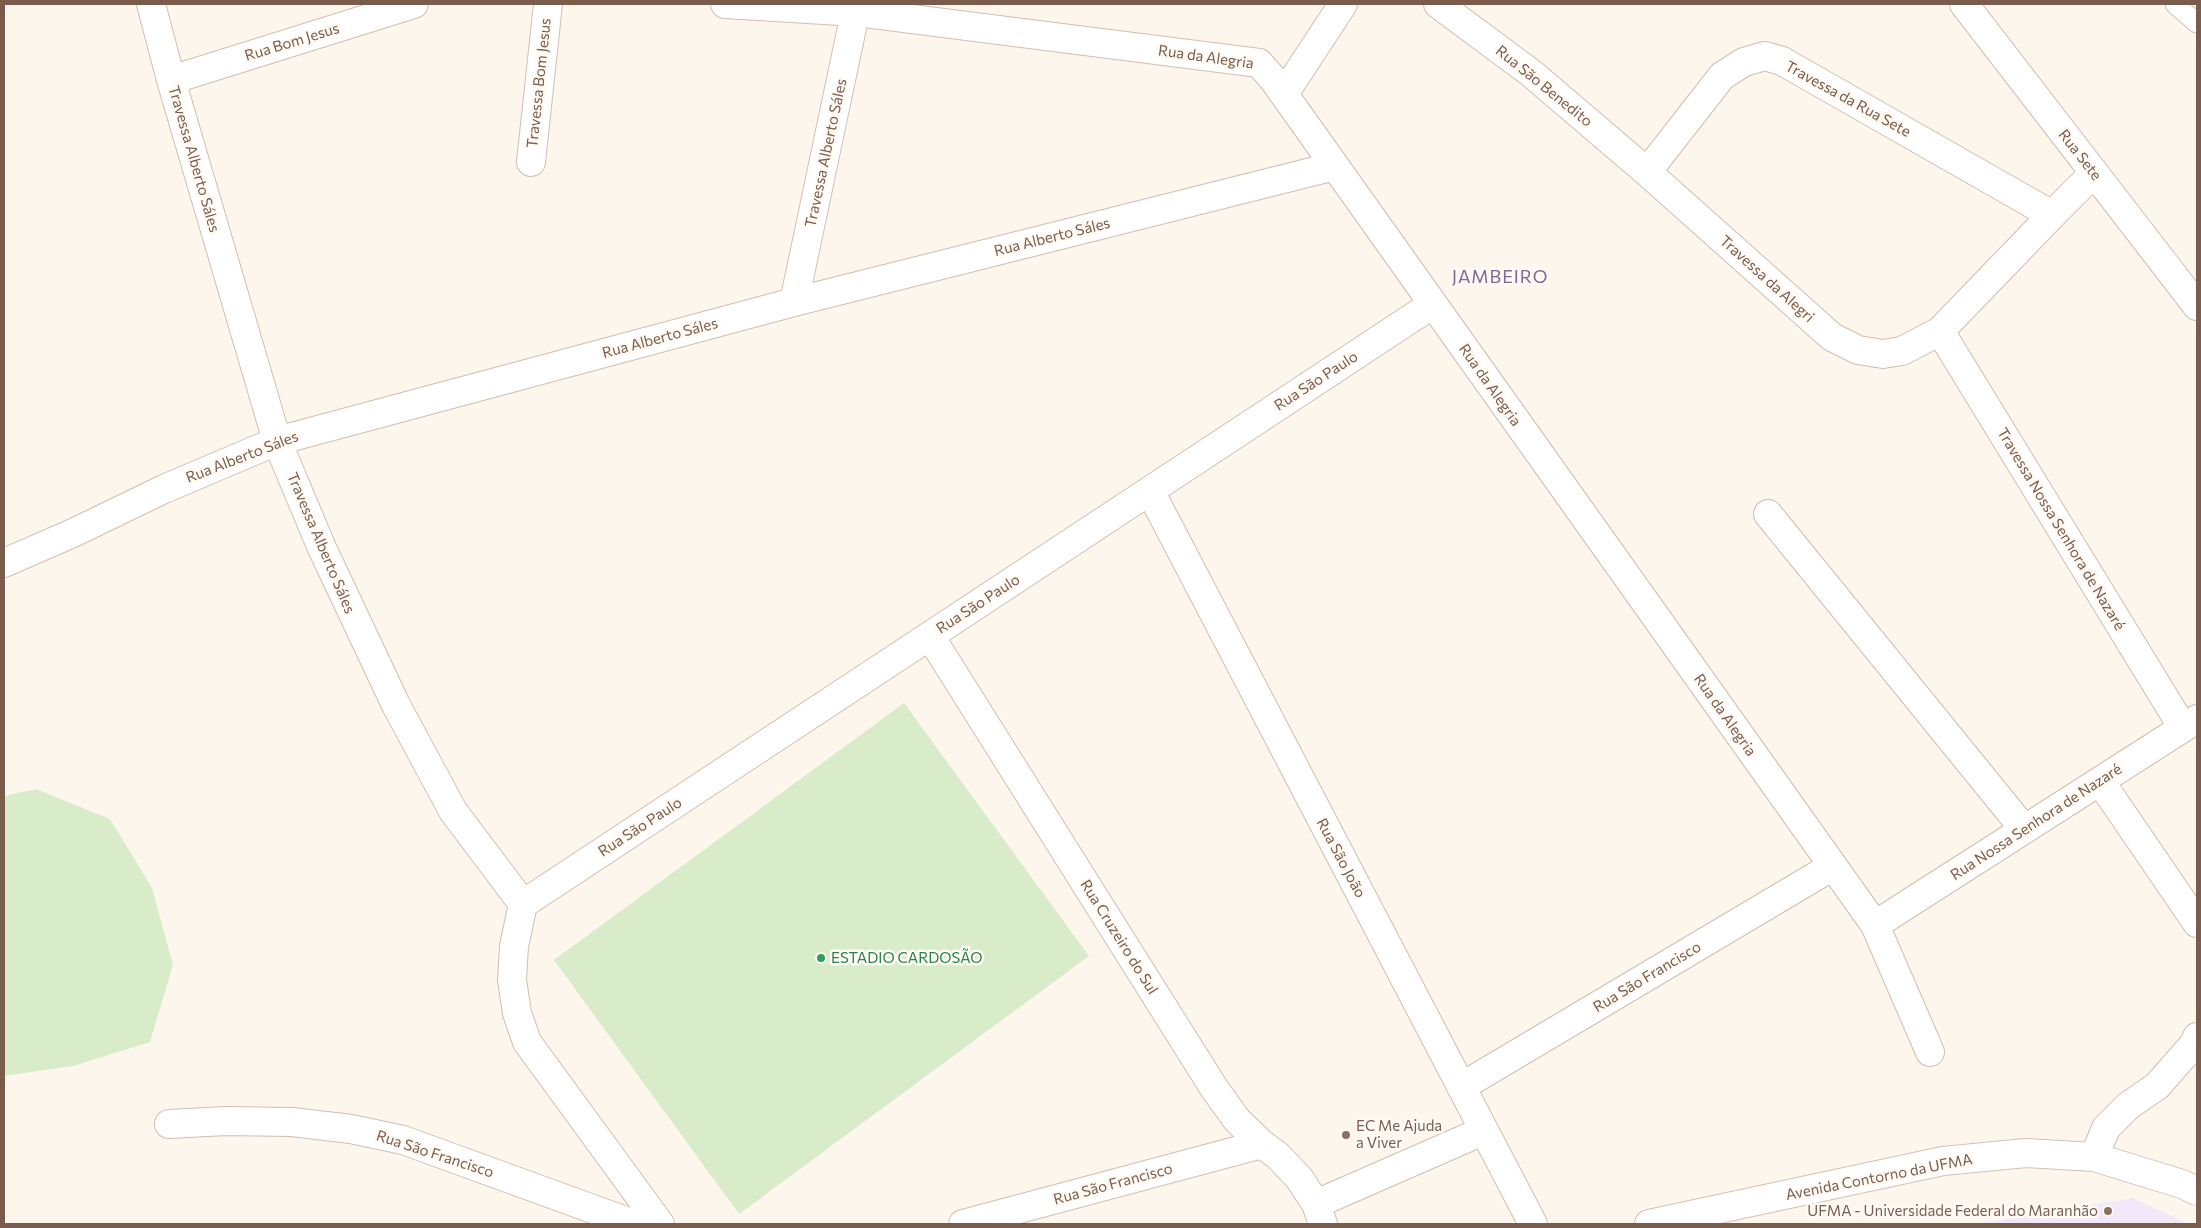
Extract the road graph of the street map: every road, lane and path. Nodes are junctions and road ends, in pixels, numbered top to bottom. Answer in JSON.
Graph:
{"nodes":[{"id":1,"x":152,"y":4,"type":"edge"},
{"id":2,"x":414,"y":4,"type":"edge"},
{"id":3,"x":548,"y":4,"type":"edge"},
{"id":4,"x":725,"y":4,"type":"edge"},
{"id":5,"x":1343,"y":4,"type":"edge"},
{"id":6,"x":1438,"y":4,"type":"edge"},
{"id":7,"x":1964,"y":4,"type":"edge"},
{"id":8,"x":2176,"y":4,"type":"edge"},
{"id":9,"x":857,"y":8,"type":"edge"},
{"id":10,"x":2197,"y":23,"type":"edge"},
{"id":11,"x":171,"y":80,"type":"junction"},
{"id":12,"x":1284,"y":94,"type":"junction"},
{"id":13,"x":531,"y":162,"type":"dead end"},
{"id":14,"x":1335,"y":166,"type":"junction"},
{"id":15,"x":1647,"y":172,"type":"junction"},
{"id":16,"x":2094,"y":173,"type":"junction"},
{"id":17,"x":2052,"y":215,"type":"junction"},
{"id":18,"x":794,"y":302,"type":"junction"},
{"id":19,"x":1433,"y":304,"type":"junction"},
{"id":20,"x":2197,"y":306,"type":"edge"},
{"id":21,"x":1940,"y":331,"type":"junction"},
{"id":22,"x":277,"y":441,"type":"junction"},
{"id":23,"x":1150,"y":491,"type":"junction"},
{"id":24,"x":1768,"y":514,"type":"dead end"},
{"id":25,"x":4,"y":563,"type":"edge"},
{"id":26,"x":930,"y":636,"type":"junction"},
{"id":27,"x":2190,"y":723,"type":"edge"},
{"id":28,"x":2100,"y":780,"type":"junction"},
{"id":29,"x":2024,"y":829,"type":"junction"},
{"id":30,"x":1833,"y":866,"type":"junction"},
{"id":31,"x":523,"y":904,"type":"junction"},
{"id":32,"x":2197,"y":923,"type":"edge"},
{"id":33,"x":1875,"y":926,"type":"junction"},
{"id":34,"x":2197,"y":1037,"type":"edge"},
{"id":35,"x":1930,"y":1052,"type":"dead end"},
{"id":36,"x":1460,"y":1087,"type":"junction"},
{"id":37,"x":169,"y":1124,"type":"dead end"},
{"id":38,"x":1484,"y":1131,"type":"junction"},
{"id":39,"x":1262,"y":1144,"type":"junction"},
{"id":40,"x":2094,"y":1157,"type":"junction"},
{"id":41,"x":2197,"y":1191,"type":"edge"},
{"id":42,"x":1320,"y":1214,"type":"edge"},
{"id":43,"x":634,"y":1224,"type":"edge"},
{"id":44,"x":660,"y":1224,"type":"edge"},
{"id":45,"x":963,"y":1224,"type":"edge"},
{"id":46,"x":1533,"y":1224,"type":"edge"},
{"id":47,"x":1648,"y":1224,"type":"edge"}],
"edges":[{"from":1,"to":11,"type":"street","name":"Travessa Alberto Sáles"},
{"from":2,"to":11,"type":"street","name":"Rua Bom Jesus"},
{"from":3,"to":13,"type":"street","name":"Travessa Bom Jesus"},
{"from":4,"to":9,"type":"street"},
{"from":5,"to":12,"type":"street"},
{"from":6,"to":15,"type":"street","name":"Rua São Benedito"},
{"from":7,"to":16,"type":"street","name":"Rua Sete"},
{"from":8,"to":10,"type":"lane"},
{"from":9,"to":12,"type":"street","name":"Rua da Alegria"},
{"from":9,"to":18,"type":"street","name":"Travessa Alberto Sáles"},
{"from":11,"to":22,"type":"street","name":"Travessa Alberto Sáles"},
{"from":12,"to":14,"type":"street","name":"Rua da Alegria"},
{"from":14,"to":18,"type":"street","name":"Rua Alberto Sáles"},
{"from":14,"to":19,"type":"street","name":"Rua da Alegria"},
{"from":15,"to":17,"type":"street","name":"Travessa da Rua Sete"},
{"from":15,"to":21,"type":"street","name":"Travessa da Alegri"},
{"from":16,"to":17,"type":"street"},
{"from":16,"to":20,"type":"street","name":"Rua Sete"},
{"from":17,"to":21,"type":"street"},
{"from":18,"to":22,"type":"street","name":"Rua Alberto Sáles"},
{"from":19,"to":23,"type":"street","name":"Rua São Paulo"},
{"from":19,"to":30,"type":"street","name":"Rua da Alegria"},
{"from":21,"to":27,"type":"street","name":"Travessa Nossa Senhora de Nazaré"},
{"from":22,"to":25,"type":"street","name":"Rua Alberto Sáles"},
{"from":22,"to":31,"type":"street","name":"Travessa Alberto Sáles"},
{"from":23,"to":26,"type":"street","name":"Rua São Paulo"},
{"from":23,"to":36,"type":"street","name":"Rua São João"},
{"from":24,"to":29,"type":"street"},
{"from":26,"to":31,"type":"street","name":"Rua São Paulo"},
{"from":26,"to":39,"type":"street","name":"Rua Cruzeiro do Sul"},
{"from":27,"to":28,"type":"street","name":"Rua Nossa Senhora de Nazaré"},
{"from":28,"to":29,"type":"street","name":"Rua Nossa Senhora de Nazaré"},
{"from":28,"to":32,"type":"street"},
{"from":29,"to":33,"type":"street","name":"Rua Nossa Senhora de Nazaré"},
{"from":30,"to":33,"type":"street","name":"Rua da Alegria"},
{"from":30,"to":36,"type":"street","name":"Rua São Francisco"},
{"from":31,"to":44,"type":"street"},
{"from":33,"to":35,"type":"street","name":"Rua da Alegria"},
{"from":34,"to":40,"type":"street"},
{"from":36,"to":38,"type":"street","name":"Rua São João"},
{"from":37,"to":43,"type":"street","name":"Rua São Francisco"},
{"from":38,"to":42,"type":"street"},
{"from":38,"to":46,"type":"street","name":"Rua São João"},
{"from":39,"to":42,"type":"street","name":"Rua Cruzeiro do Sul"},
{"from":39,"to":45,"type":"street","name":"Rua São Francisco"},
{"from":40,"to":41,"type":"street","name":"Avenida Contorno da UFMA"},
{"from":40,"to":47,"type":"street","name":"Avenida Contorno da UFMA"}]}
